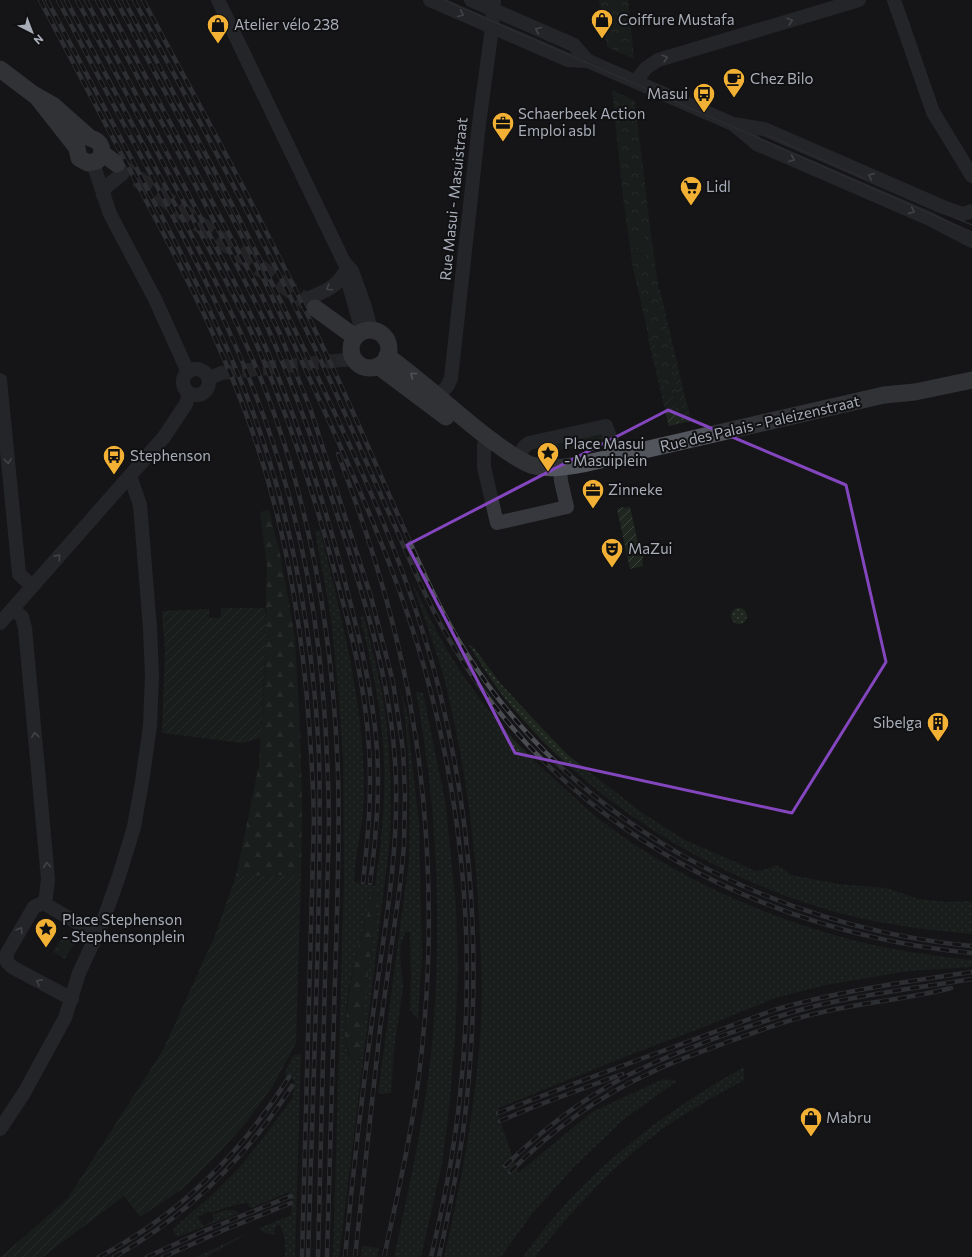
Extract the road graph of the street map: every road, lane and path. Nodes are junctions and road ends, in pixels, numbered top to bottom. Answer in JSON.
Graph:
{"nodes":[{"id":1,"x":218,"y":0,"type":"edge"},
{"id":2,"x":430,"y":0,"type":"edge"},
{"id":3,"x":470,"y":0,"type":"edge"},
{"id":4,"x":859,"y":0,"type":"edge"},
{"id":5,"x":894,"y":0,"type":"edge"},
{"id":6,"x":493,"y":5,"type":"edge"},
{"id":7,"x":492,"y":28,"type":"junction"},
{"id":8,"x":588,"y":61,"type":"junction"},
{"id":9,"x":0,"y":69,"type":"edge"},
{"id":10,"x":636,"y":81,"type":"junction"},
{"id":11,"x":733,"y":124,"type":"junction"},
{"id":12,"x":84,"y":143,"type":"junction"},
{"id":13,"x":97,"y":158,"type":"junction"},
{"id":14,"x":120,"y":169,"type":"joint"},
{"id":15,"x":971,"y":178,"type":"edge"},
{"id":16,"x":103,"y":195,"type":"junction"},
{"id":17,"x":972,"y":211,"type":"edge"},
{"id":18,"x":972,"y":241,"type":"edge"},
{"id":19,"x":344,"y":267,"type":"junction"},
{"id":20,"x":312,"y":303,"type":"joint"},
{"id":21,"x":363,"y":333,"type":"junction"},
{"id":22,"x":382,"y":361,"type":"junction"},
{"id":23,"x":972,"y":371,"type":"edge"},
{"id":24,"x":188,"y":372,"type":"junction"},
{"id":25,"x":0,"y":380,"type":"edge"},
{"id":26,"x":972,"y":380,"type":"edge"},
{"id":27,"x":189,"y":393,"type":"junction"},
{"id":28,"x":884,"y":395,"type":"junction"},
{"id":29,"x":438,"y":397,"type":"junction"},
{"id":30,"x":419,"y":398,"type":"junction"},
{"id":31,"x":484,"y":445,"type":"junction"},
{"id":32,"x":614,"y":457,"type":"junction"},
{"id":33,"x":518,"y":458,"type":"junction"},
{"id":34,"x":560,"y":468,"type":"junction"},
{"id":35,"x":130,"y":476,"type":"junction"},
{"id":36,"x":32,"y":586,"type":"junction"},
{"id":37,"x":13,"y":609,"type":"junction"},
{"id":38,"x":0,"y":623,"type":"edge"},
{"id":39,"x":43,"y":903,"type":"junction"},
{"id":40,"x":97,"y":934,"type":"junction"},
{"id":41,"x":3,"y":964,"type":"edge"},
{"id":42,"x":72,"y":999,"type":"junction"},
{"id":43,"x":0,"y":1129,"type":"edge"}],
"edges":[{"from":1,"to":19,"type":"street"},
{"from":2,"to":7,"type":"street","one_way":true},
{"from":3,"to":6,"type":"street"},
{"from":10,"to":4,"type":"street","one_way":true},
{"from":5,"to":15,"type":"street"},
{"from":6,"to":7,"type":"street","name":"Rue Masui - Masuistraat"},
{"from":8,"to":6,"type":"street","one_way":true},
{"from":7,"to":8,"type":"street"},
{"from":7,"to":29,"type":"street","name":"Rue Masui - Masuistraat"},
{"from":8,"to":10,"type":"street"},
{"from":9,"to":12,"type":"main road"},
{"from":10,"to":11,"type":"street"},
{"from":17,"to":11,"type":"street","one_way":true},
{"from":11,"to":18,"type":"street","one_way":true},
{"from":12,"to":13,"type":"main road"},
{"from":12,"to":13,"type":"main road"},
{"from":13,"to":14,"type":"main road"},
{"from":13,"to":16,"type":"street"},
{"from":14,"to":16,"type":"street"},
{"from":16,"to":24,"type":"street"},
{"from":19,"to":20,"type":"street","one_way":true},
{"from":19,"to":21,"type":"street"},
{"from":20,"to":21,"type":"main road"},
{"from":21,"to":22,"type":"main road"},
{"from":21,"to":22,"type":"main road"},
{"from":29,"to":22,"type":"main road","name":"Rue des Palais - Paleizenstraat","one_way":true},
{"from":22,"to":30,"type":"main road","name":"Rue des Palais - Paleizenstraat"},
{"from":23,"to":28,"type":"main road","name":"Rue des Palais - Paleizenstraat"},
{"from":24,"to":27,"type":"street"},
{"from":24,"to":27,"type":"street"},
{"from":25,"to":36,"type":"street","one_way":true},
{"from":26,"to":28,"type":"main road","name":"Rue des Palais - Paleizenstraat"},
{"from":27,"to":35,"type":"street"},
{"from":28,"to":32,"type":"main road","name":"Rue des Palais - Paleizenstraat"},
{"from":29,"to":30,"type":"main road"},
{"from":29,"to":33,"type":"main road","name":"Rue des Palais - Paleizenstraat"},
{"from":30,"to":31,"type":"main road","name":"Rue des Palais - Paleizenstraat"},
{"from":31,"to":33,"type":"main road","name":"Rue des Palais - Paleizenstraat"},
{"from":31,"to":34,"type":"street"},
{"from":32,"to":33,"type":"street"},
{"from":32,"to":34,"type":"main road","name":"Rue des Palais - Paleizenstraat"},
{"from":33,"to":34,"type":"main road","name":"Rue des Palais - Paleizenstraat"},
{"from":36,"to":35,"type":"street","one_way":true},
{"from":35,"to":40,"type":"street"},
{"from":36,"to":37,"type":"street"},
{"from":37,"to":38,"type":"street"},
{"from":39,"to":37,"type":"street","one_way":true},
{"from":39,"to":40,"type":"street"},
{"from":41,"to":39,"type":"street","one_way":true},
{"from":40,"to":42,"type":"street"},
{"from":42,"to":41,"type":"street","one_way":true},
{"from":42,"to":43,"type":"street"}]}
